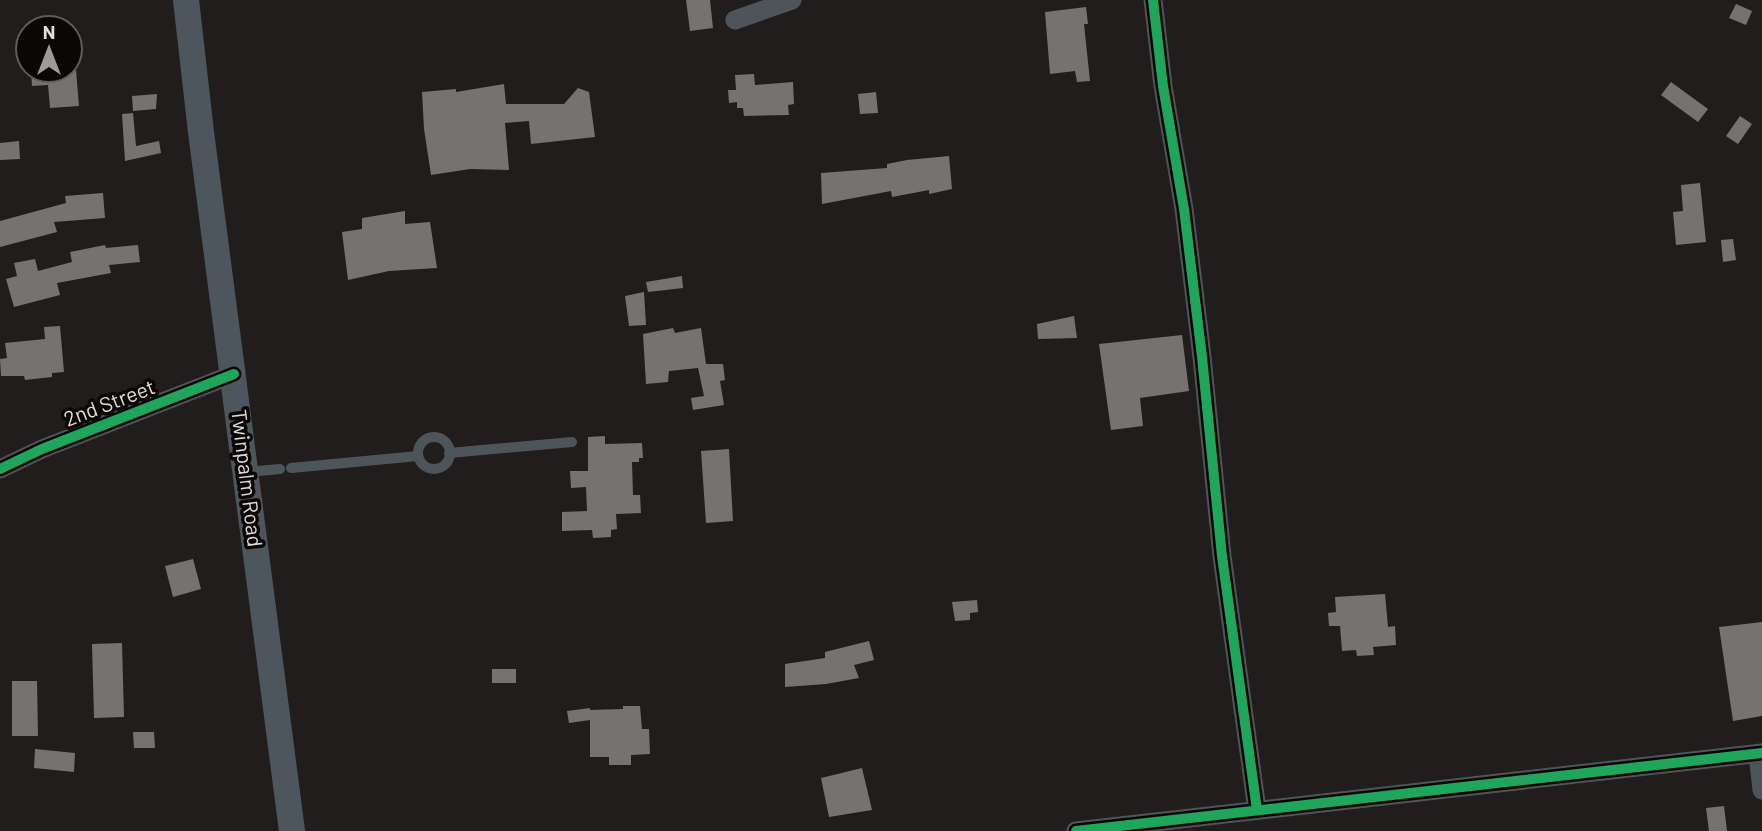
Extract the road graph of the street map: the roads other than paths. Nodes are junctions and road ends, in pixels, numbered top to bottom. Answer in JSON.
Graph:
{"nodes":[{"id":1,"x":186,"y":0,"type":"edge"},
{"id":2,"x":792,"y":0,"type":"edge"},
{"id":3,"x":1153,"y":0,"type":"edge"},
{"id":4,"x":735,"y":20,"type":"dead end"},
{"id":5,"x":234,"y":374,"type":"junction"},
{"id":6,"x":572,"y":442,"type":"dead end"},
{"id":7,"x":449,"y":453,"type":"junction"},
{"id":8,"x":418,"y":456,"type":"junction"},
{"id":9,"x":0,"y":469,"type":"edge"},
{"id":10,"x":247,"y":472,"type":"junction"},
{"id":11,"x":1760,"y":754,"type":"edge"},
{"id":12,"x":1762,"y":790,"type":"edge"},
{"id":13,"x":1257,"y":810,"type":"junction"},
{"id":14,"x":292,"y":831,"type":"edge"},
{"id":15,"x":1076,"y":831,"type":"edge"}],
"edges":[{"from":1,"to":5,"type":"main road","name":"Twinpalm Road"},
{"from":2,"to":4,"type":"street"},
{"from":3,"to":13,"type":"street"},
{"from":5,"to":9,"type":"street","name":"2nd Street"},
{"from":5,"to":10,"type":"main road","name":"Twinpalm Road"},
{"from":6,"to":7,"type":"lane"},
{"from":7,"to":8,"type":"lane"},
{"from":7,"to":8,"type":"lane"},
{"from":8,"to":10,"type":"lane"},
{"from":10,"to":14,"type":"main road","name":"Twinpalm Road"},
{"from":11,"to":12,"type":"street"},
{"from":11,"to":13,"type":"street"},
{"from":13,"to":15,"type":"street"}]}
